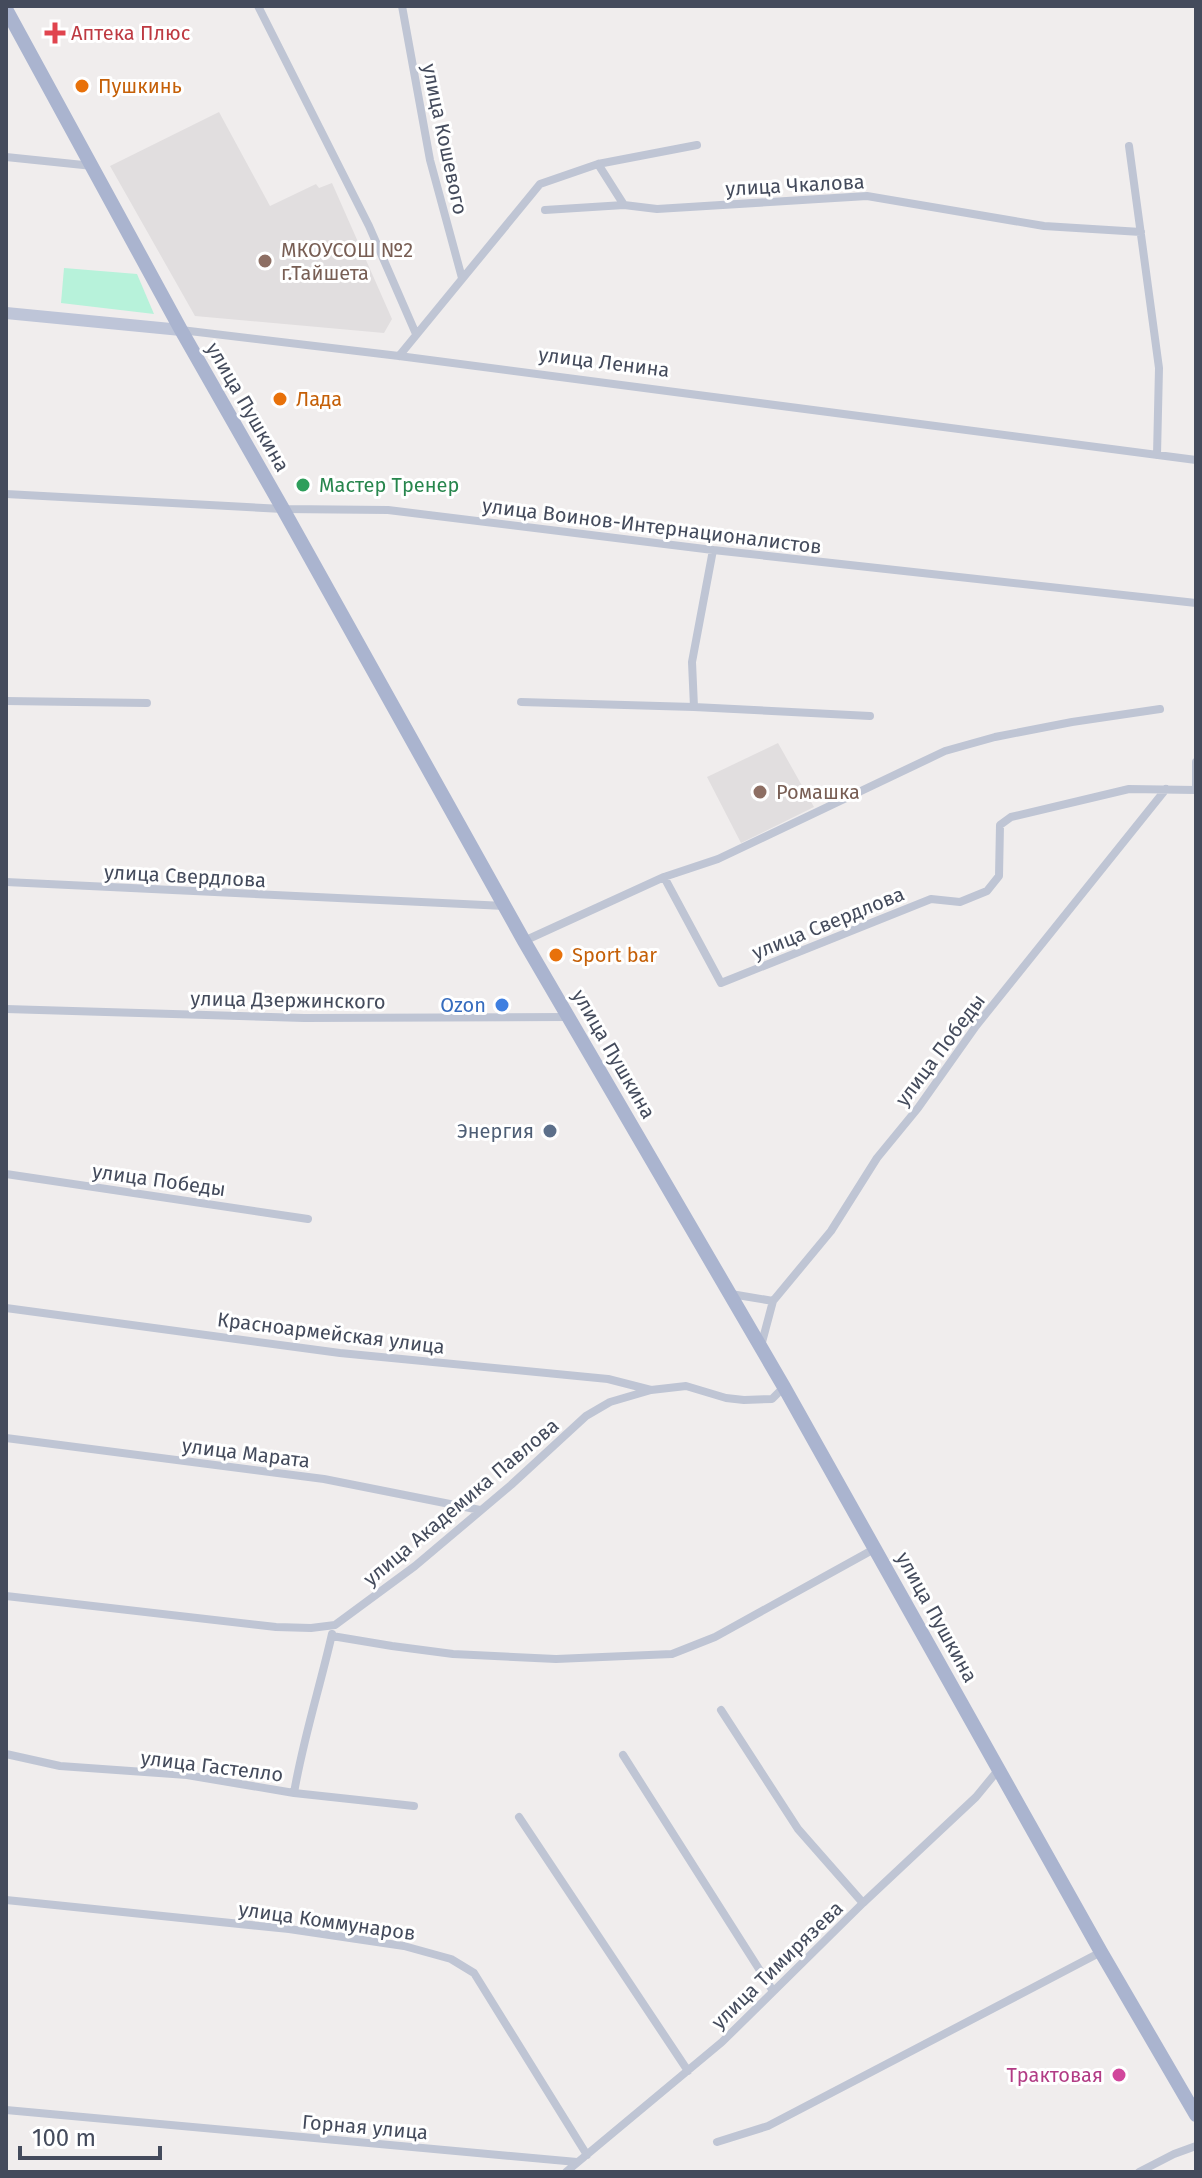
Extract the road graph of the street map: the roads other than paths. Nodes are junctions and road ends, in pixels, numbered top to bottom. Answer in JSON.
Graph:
{"nodes":[{"id":1,"x":258,"y":6,"type":"edge"},
{"id":2,"x":402,"y":6,"type":"edge"},
{"id":3,"x":6,"y":9,"type":"edge"},
{"id":4,"x":697,"y":145,"type":"dead end"},
{"id":5,"x":1129,"y":146,"type":"dead end"},
{"id":6,"x":6,"y":157,"type":"edge"},
{"id":7,"x":598,"y":164,"type":"junction"},
{"id":8,"x":93,"y":166,"type":"junction"},
{"id":9,"x":624,"y":205,"type":"junction"},
{"id":10,"x":545,"y":210,"type":"dead end"},
{"id":11,"x":1141,"y":232,"type":"junction"},
{"id":12,"x":462,"y":278,"type":"junction"},
{"id":13,"x":6,"y":313,"type":"edge"},
{"id":14,"x":181,"y":330,"type":"junction"},
{"id":15,"x":416,"y":334,"type":"junction"},
{"id":16,"x":399,"y":356,"type":"junction"},
{"id":17,"x":1157,"y":455,"type":"junction"},
{"id":18,"x":1196,"y":460,"type":"edge"},
{"id":19,"x":6,"y":494,"type":"edge"},
{"id":20,"x":283,"y":509,"type":"junction"},
{"id":21,"x":713,"y":550,"type":"junction"},
{"id":22,"x":1196,"y":603,"type":"edge"},
{"id":23,"x":6,"y":701,"type":"edge"},
{"id":24,"x":521,"y":702,"type":"dead end"},
{"id":25,"x":147,"y":703,"type":"dead end"},
{"id":26,"x":694,"y":707,"type":"junction"},
{"id":27,"x":1160,"y":709,"type":"dead end"},
{"id":28,"x":870,"y":716,"type":"dead end"},
{"id":29,"x":1196,"y":762,"type":"edge"},
{"id":30,"x":1166,"y":789,"type":"junction"},
{"id":31,"x":1196,"y":790,"type":"edge"},
{"id":32,"x":664,"y":877,"type":"junction"},
{"id":33,"x":6,"y":882,"type":"edge"},
{"id":34,"x":506,"y":906,"type":"junction"},
{"id":35,"x":524,"y":941,"type":"junction"},
{"id":36,"x":6,"y":1009,"type":"edge"},
{"id":37,"x":570,"y":1017,"type":"junction"},
{"id":38,"x":6,"y":1174,"type":"edge"},
{"id":39,"x":308,"y":1219,"type":"dead end"},
{"id":40,"x":731,"y":1294,"type":"junction"},
{"id":41,"x":773,"y":1301,"type":"junction"},
{"id":42,"x":6,"y":1308,"type":"edge"},
{"id":43,"x":761,"y":1346,"type":"junction"},
{"id":44,"x":784,"y":1387,"type":"junction"},
{"id":45,"x":651,"y":1390,"type":"junction"},
{"id":46,"x":6,"y":1438,"type":"edge"},
{"id":47,"x":480,"y":1510,"type":"junction"},
{"id":48,"x":876,"y":1548,"type":"junction"},
{"id":49,"x":6,"y":1596,"type":"edge"},
{"id":50,"x":335,"y":1625,"type":"junction"},
{"id":51,"x":332,"y":1636,"type":"junction"},
{"id":52,"x":721,"y":1710,"type":"dead end"},
{"id":53,"x":6,"y":1754,"type":"edge"},
{"id":54,"x":623,"y":1755,"type":"dead end"},
{"id":55,"x":1000,"y":1769,"type":"junction"},
{"id":56,"x":294,"y":1793,"type":"junction"},
{"id":57,"x":414,"y":1806,"type":"dead end"},
{"id":58,"x":519,"y":1817,"type":"dead end"},
{"id":59,"x":6,"y":1900,"type":"edge"},
{"id":60,"x":863,"y":1903,"type":"junction"},
{"id":61,"x":1101,"y":1952,"type":"junction"},
{"id":62,"x":773,"y":1991,"type":"junction"},
{"id":63,"x":688,"y":2071,"type":"junction"},
{"id":64,"x":6,"y":2110,"type":"edge"},
{"id":65,"x":1196,"y":2115,"type":"edge"},
{"id":66,"x":717,"y":2142,"type":"dead end"},
{"id":67,"x":1196,"y":2146,"type":"edge"},
{"id":68,"x":587,"y":2155,"type":"junction"},
{"id":69,"x":577,"y":2162,"type":"junction"},
{"id":70,"x":566,"y":2172,"type":"edge"},
{"id":71,"x":1139,"y":2172,"type":"edge"}],
"edges":[{"from":1,"to":15,"type":"street"},
{"from":2,"to":12,"type":"street","name":"улица Кошевого"},
{"from":3,"to":8,"type":"main road","name":"улица Пушкина"},
{"from":4,"to":7,"type":"street"},
{"from":5,"to":11,"type":"street"},
{"from":6,"to":8,"type":"street"},
{"from":7,"to":9,"type":"street"},
{"from":7,"to":12,"type":"street"},
{"from":8,"to":14,"type":"main road","name":"улица Пушкина"},
{"from":9,"to":10,"type":"street","name":"улица Чкалова"},
{"from":9,"to":11,"type":"street","name":"улица Чкалова"},
{"from":11,"to":17,"type":"street"},
{"from":12,"to":15,"type":"street"},
{"from":13,"to":14,"type":"main road","name":"улица Ленина"},
{"from":14,"to":16,"type":"street","name":"улица Ленина"},
{"from":14,"to":20,"type":"main road","name":"улица Пушкина"},
{"from":15,"to":16,"type":"street"},
{"from":16,"to":17,"type":"street","name":"улица Ленина"},
{"from":17,"to":18,"type":"street","name":"улица Ленина"},
{"from":19,"to":20,"type":"street","name":"улица Воинов-Интернационалистов"},
{"from":20,"to":21,"type":"street","name":"улица Воинов-Интернационалистов"},
{"from":20,"to":34,"type":"main road","name":"улица Пушкина"},
{"from":21,"to":22,"type":"street","name":"улица Воинов-Интернационалистов"},
{"from":21,"to":26,"type":"street"},
{"from":23,"to":25,"type":"street"},
{"from":24,"to":26,"type":"street"},
{"from":26,"to":28,"type":"street"},
{"from":27,"to":32,"type":"street"},
{"from":29,"to":31,"type":"street"},
{"from":30,"to":31,"type":"street","name":"улица Свердлова"},
{"from":30,"to":32,"type":"street","name":"улица Свердлова"},
{"from":30,"to":41,"type":"street","name":"улица Победы"},
{"from":32,"to":35,"type":"street"},
{"from":33,"to":34,"type":"street","name":"улица Свердлова"},
{"from":34,"to":35,"type":"main road","name":"улица Пушкина"},
{"from":35,"to":37,"type":"main road","name":"улица Пушкина"},
{"from":36,"to":37,"type":"street","name":"улица Дзержинского"},
{"from":37,"to":40,"type":"main road","name":"улица Пушкина"},
{"from":38,"to":39,"type":"street","name":"улица Победы"},
{"from":40,"to":41,"type":"street"},
{"from":40,"to":43,"type":"main road","name":"улица Пушкина"},
{"from":41,"to":43,"type":"street"},
{"from":42,"to":45,"type":"street","name":"Красноармейская улица"},
{"from":43,"to":44,"type":"main road","name":"улица Пушкина"},
{"from":44,"to":45,"type":"street","name":"улица Академика Павлова"},
{"from":44,"to":48,"type":"main road","name":"улица Пушкина"},
{"from":45,"to":47,"type":"street","name":"улица Академика Павлова"},
{"from":46,"to":47,"type":"street","name":"улица Марата"},
{"from":47,"to":50,"type":"street","name":"улица Академика Павлова"},
{"from":48,"to":51,"type":"street"},
{"from":48,"to":55,"type":"main road","name":"улица Пушкина"},
{"from":49,"to":50,"type":"street"},
{"from":50,"to":51,"type":"street"},
{"from":51,"to":56,"type":"street"},
{"from":52,"to":60,"type":"street"},
{"from":53,"to":56,"type":"street","name":"улица Гастелло"},
{"from":54,"to":62,"type":"street"},
{"from":55,"to":60,"type":"street","name":"улица Тимирязева"},
{"from":55,"to":61,"type":"main road","name":"улица Пушкина"},
{"from":56,"to":57,"type":"street","name":"улица Гастелло"},
{"from":58,"to":63,"type":"street"},
{"from":59,"to":68,"type":"street","name":"улица Коммунаров"},
{"from":60,"to":62,"type":"street","name":"улица Тимирязева"},
{"from":61,"to":65,"type":"main road","name":"улица Пушкина"},
{"from":61,"to":66,"type":"street"},
{"from":62,"to":63,"type":"street","name":"улица Тимирязева"},
{"from":63,"to":68,"type":"street","name":"улица Тимирязева"},
{"from":64,"to":69,"type":"street","name":"Горная улица"},
{"from":67,"to":71,"type":"street"},
{"from":68,"to":69,"type":"street","name":"улица Тимирязева"},
{"from":69,"to":70,"type":"street","name":"улица Тимирязева"}]}
